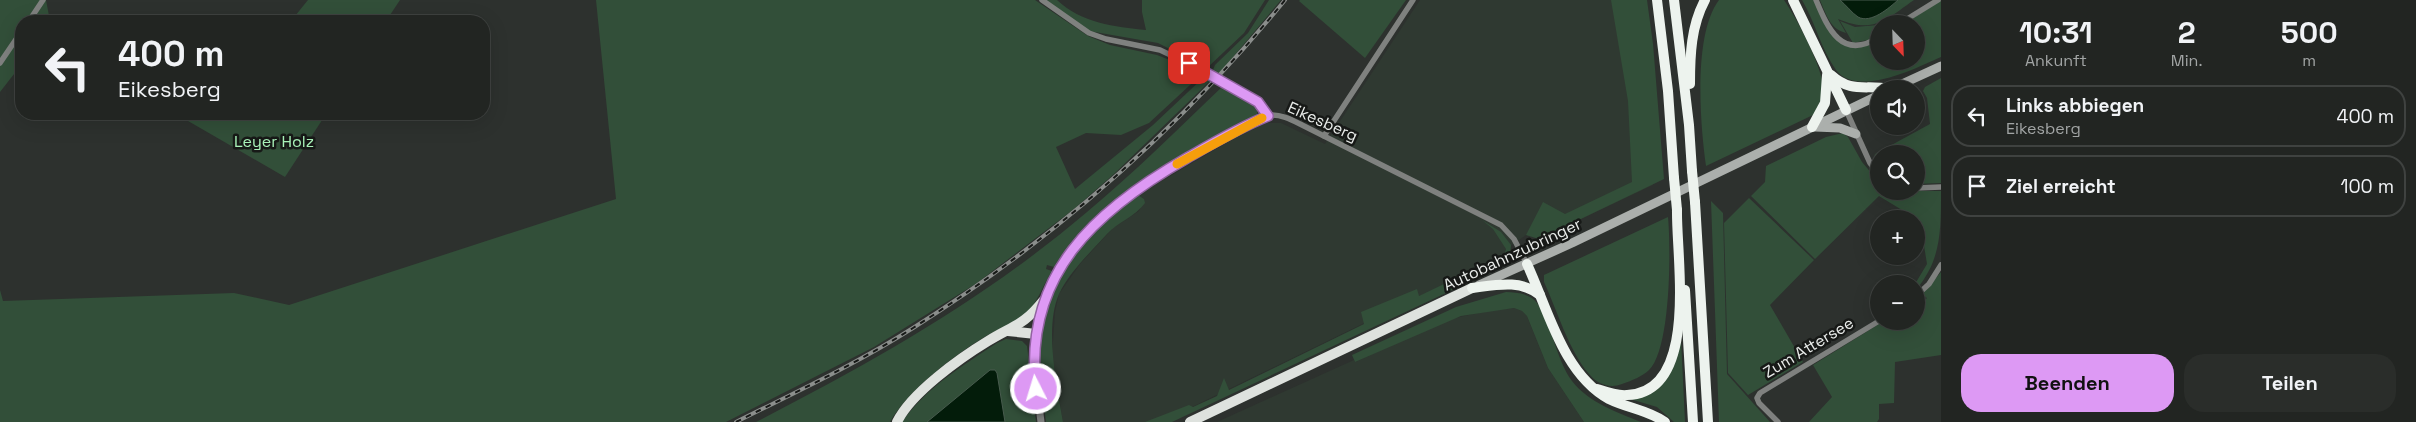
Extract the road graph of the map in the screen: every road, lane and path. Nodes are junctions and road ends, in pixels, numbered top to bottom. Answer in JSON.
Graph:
{"nodes":[{"id":1,"x":43,"y":0,"type":"edge"},
{"id":2,"x":1042,"y":0,"type":"edge"},
{"id":3,"x":1413,"y":0,"type":"edge"},
{"id":4,"x":1657,"y":0,"type":"edge"},
{"id":5,"x":1674,"y":0,"type":"edge"},
{"id":6,"x":1705,"y":0,"type":"edge"},
{"id":7,"x":1793,"y":0,"type":"edge"},
{"id":8,"x":1816,"y":0,"type":"edge"},
{"id":9,"x":1938,"y":0,"type":"edge"},
{"id":10,"x":33,"y":15,"type":"edge"},
{"id":11,"x":1914,"y":15,"type":"edge"},
{"id":12,"x":15,"y":41,"type":"edge"},
{"id":13,"x":1870,"y":41,"type":"edge"},
{"id":14,"x":0,"y":63,"type":"edge"},
{"id":15,"x":1941,"y":66,"type":"edge"},
{"id":16,"x":1827,"y":71,"type":"junction"},
{"id":17,"x":1910,"y":80,"type":"edge"},
{"id":18,"x":1870,"y":87,"type":"edge"},
{"id":19,"x":1870,"y":99,"type":"edge"},
{"id":20,"x":1846,"y":110,"type":"junction"},
{"id":21,"x":1268,"y":116,"type":"junction"},
{"id":22,"x":1689,"y":125,"type":"junction"},
{"id":23,"x":1812,"y":127,"type":"junction"},
{"id":24,"x":1856,"y":134,"type":"junction"},
{"id":25,"x":1324,"y":136,"type":"junction"},
{"id":26,"x":1870,"y":160,"type":"edge"},
{"id":27,"x":1941,"y":187,"type":"edge"},
{"id":28,"x":1925,"y":188,"type":"edge"},
{"id":29,"x":1677,"y":210,"type":"junction"},
{"id":30,"x":1527,"y":264,"type":"junction"},
{"id":31,"x":1941,"y":265,"type":"edge"},
{"id":32,"x":1472,"y":288,"type":"junction"},
{"id":33,"x":1925,"y":288,"type":"edge"},
{"id":34,"x":1542,"y":296,"type":"junction"},
{"id":35,"x":1043,"y":301,"type":"junction"},
{"id":36,"x":1870,"y":326,"type":"edge"},
{"id":37,"x":1007,"y":331,"type":"junction"},
{"id":38,"x":1036,"y":334,"type":"junction"},
{"id":39,"x":1596,"y":390,"type":"junction"},
{"id":40,"x":897,"y":422,"type":"edge"},
{"id":41,"x":1041,"y":422,"type":"edge"},
{"id":42,"x":1190,"y":422,"type":"edge"},
{"id":43,"x":1665,"y":422,"type":"edge"},
{"id":44,"x":1693,"y":422,"type":"edge"},
{"id":45,"x":1708,"y":422,"type":"edge"},
{"id":46,"x":1778,"y":422,"type":"edge"}],
"edges":[{"from":1,"to":10,"type":"street"},
{"from":2,"to":21,"type":"street","name":"Eikesberg"},
{"from":3,"to":25,"type":"street"},
{"from":4,"to":29,"type":"highway","bridge":true},
{"from":5,"to":22,"type":"highway"},
{"from":6,"to":22,"type":"highway"},
{"from":7,"to":16,"type":"highway"},
{"from":8,"to":13,"type":"street"},
{"from":9,"to":11,"type":"street"},
{"from":12,"to":14,"type":"street"},
{"from":15,"to":17,"type":"main road"},
{"from":16,"to":18,"type":"highway"},
{"from":16,"to":20,"type":"highway"},
{"from":16,"to":23,"type":"highway"},
{"from":19,"to":20,"type":"main road","name":"Autobahnzubringer"},
{"from":20,"to":23,"type":"main road","name":"Autobahnzubringer"},
{"from":20,"to":24,"type":"street"},
{"from":21,"to":25,"type":"street","name":"Eikesberg"},
{"from":21,"to":35,"type":"street"},
{"from":22,"to":45,"type":"highway","bridge":true},
{"from":23,"to":24,"type":"main road"},
{"from":23,"to":30,"type":"main road","name":"Autobahnzubringer"},
{"from":24,"to":26,"type":"street"},
{"from":25,"to":30,"type":"street","name":"Eikesberg"},
{"from":27,"to":28,"type":"street"},
{"from":29,"to":39,"type":"highway"},
{"from":29,"to":44,"type":"highway"},
{"from":30,"to":32,"type":"main road","name":"Autobahnzubringer"},
{"from":30,"to":34,"type":"highway"},
{"from":31,"to":33,"type":"street"},
{"from":32,"to":34,"type":"highway"},
{"from":32,"to":42,"type":"highway","name":"Autobahnzubringer"},
{"from":34,"to":39,"type":"highway"},
{"from":35,"to":37,"type":"highway"},
{"from":35,"to":38,"type":"street"},
{"from":36,"to":46,"type":"street","name":"Zum Attersee"},
{"from":37,"to":38,"type":"highway"},
{"from":37,"to":40,"type":"highway"},
{"from":38,"to":41,"type":"street"},
{"from":39,"to":43,"type":"highway"}]}
